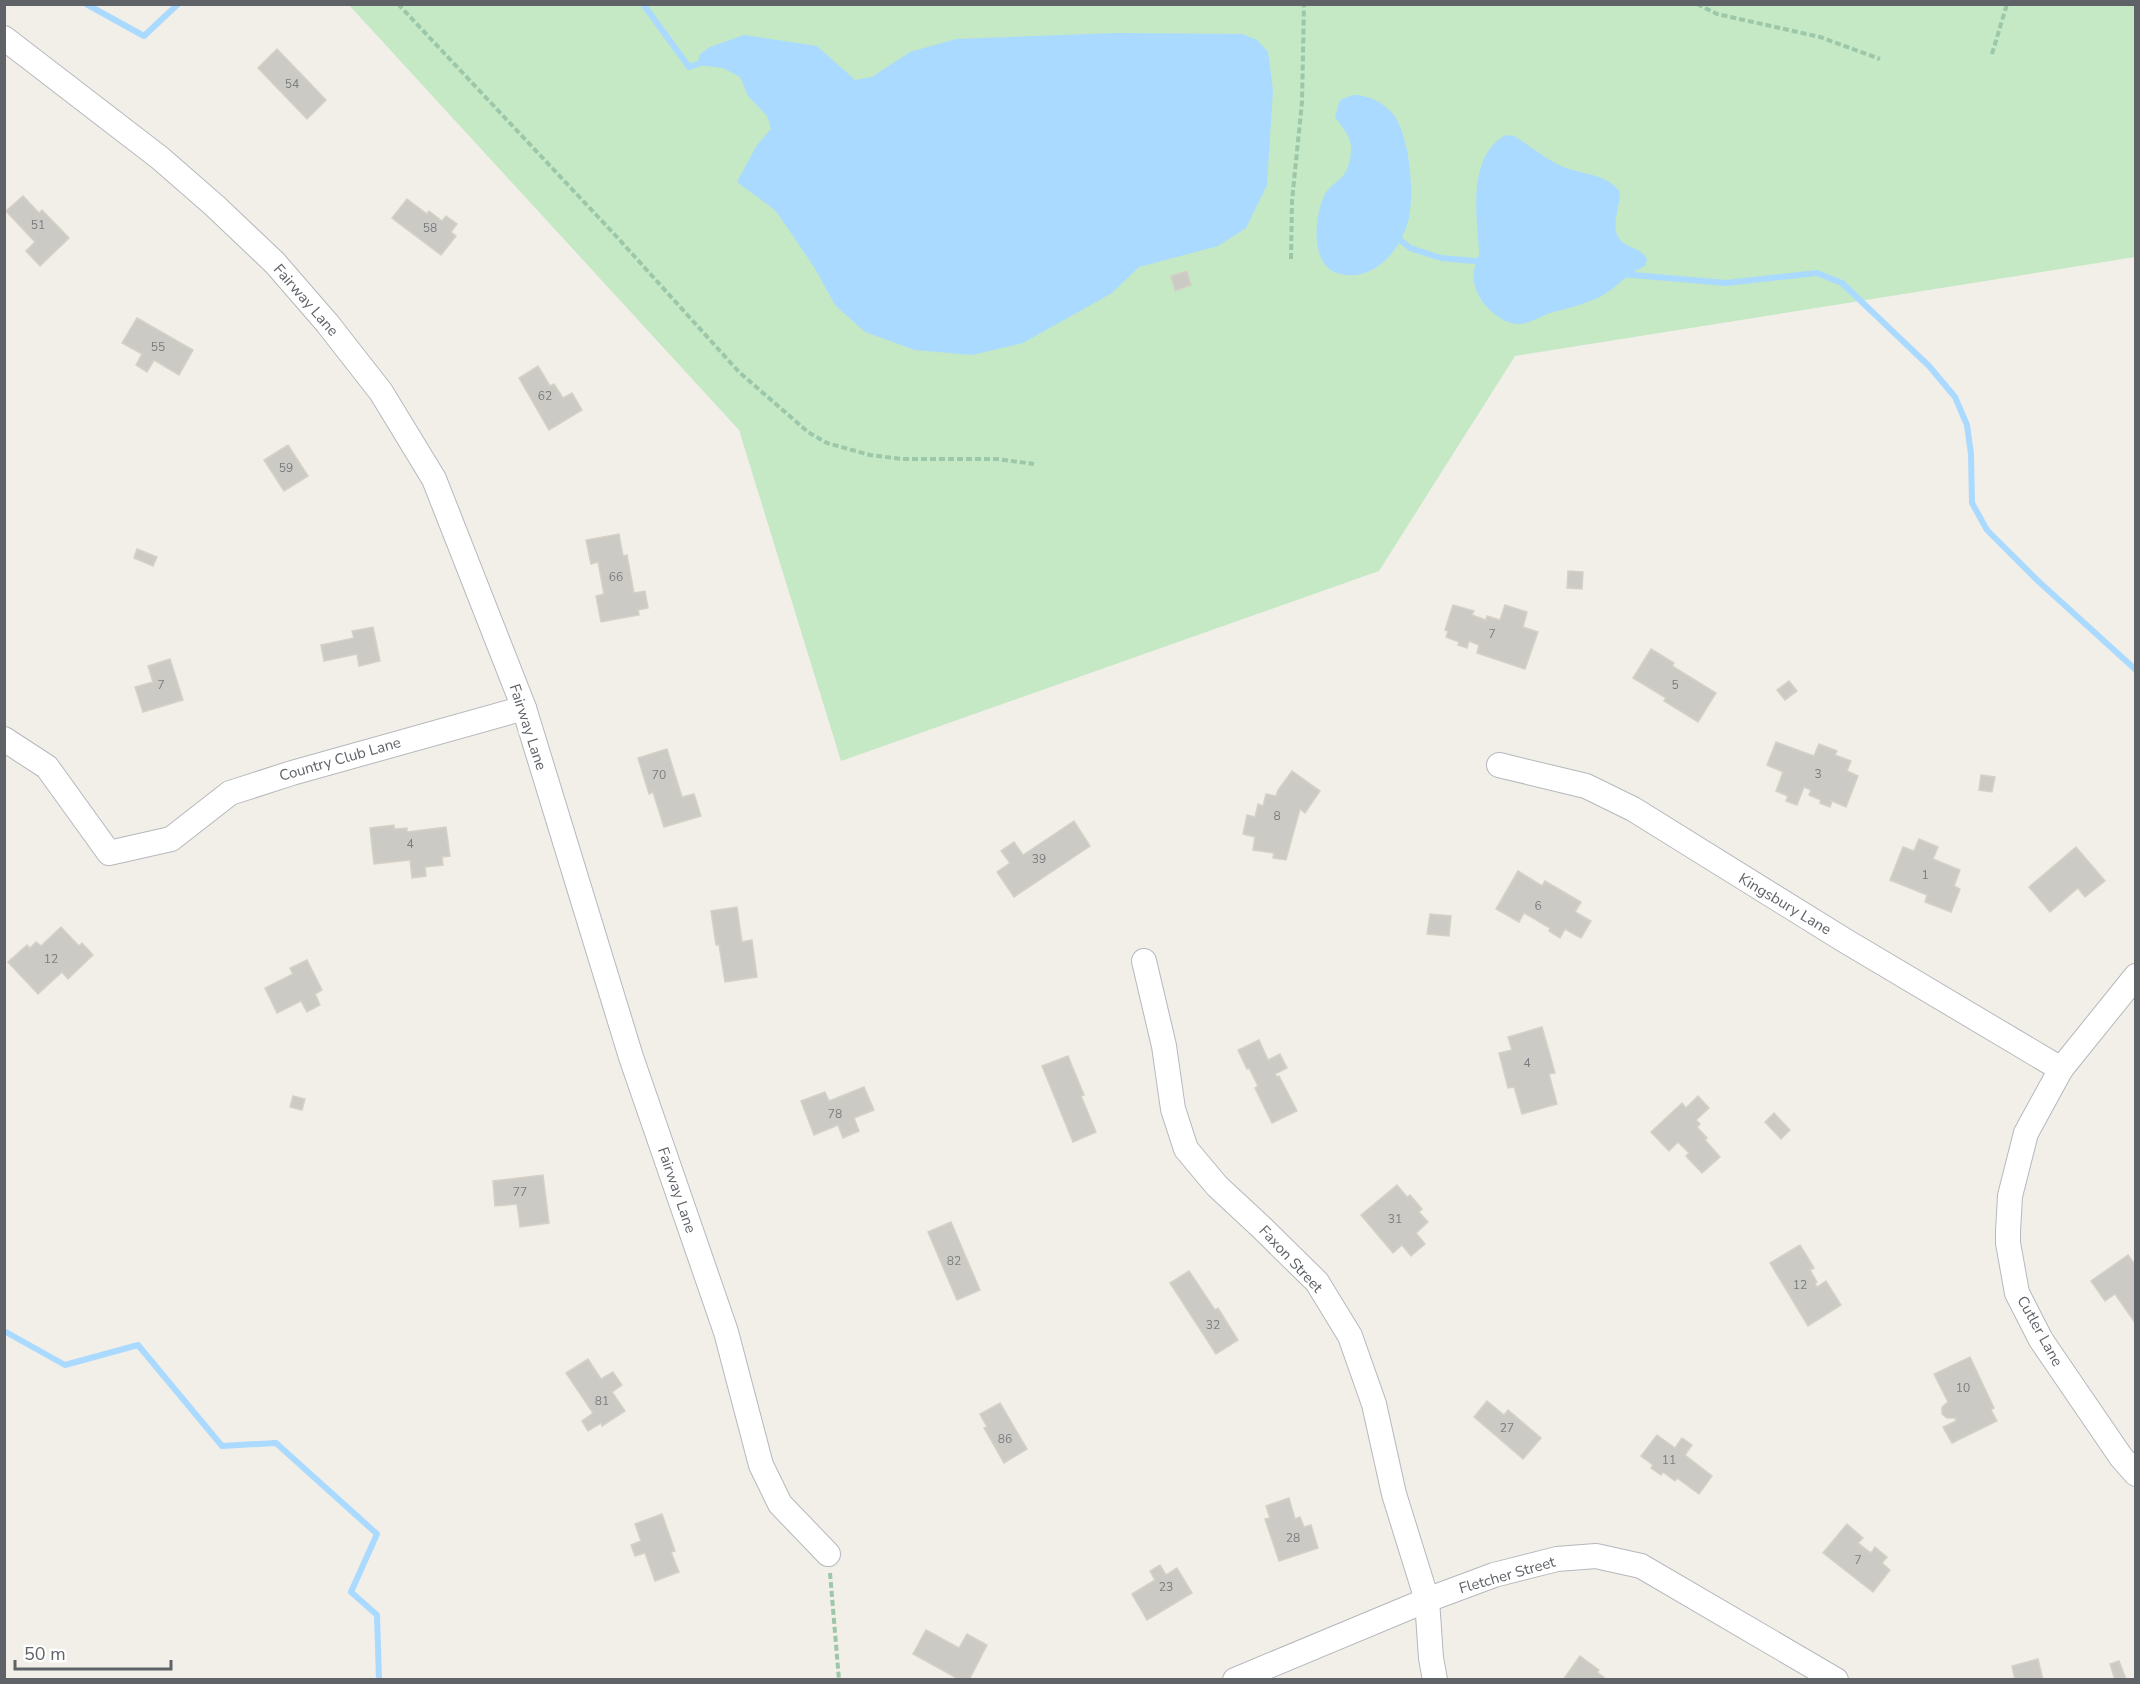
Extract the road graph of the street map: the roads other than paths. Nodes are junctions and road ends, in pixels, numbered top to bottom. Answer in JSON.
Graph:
{"nodes":[{"id":1,"x":4,"y":38,"type":"edge"},
{"id":2,"x":524,"y":708,"type":"junction"},
{"id":3,"x":4,"y":739,"type":"edge"},
{"id":4,"x":1499,"y":765,"type":"dead end"},
{"id":5,"x":1144,"y":961,"type":"dead end"},
{"id":6,"x":2136,"y":976,"type":"edge"},
{"id":7,"x":2061,"y":1069,"type":"junction"},
{"id":8,"x":2136,"y":1474,"type":"edge"},
{"id":9,"x":828,"y":1554,"type":"road end"},
{"id":10,"x":1426,"y":1600,"type":"junction"},
{"id":11,"x":1235,"y":1680,"type":"edge"},
{"id":12,"x":1435,"y":1680,"type":"edge"},
{"id":13,"x":1836,"y":1680,"type":"edge"}],
"edges":[{"from":1,"to":2,"type":"street","name":"Fairway Lane"},
{"from":2,"to":3,"type":"street","name":"Country Club Lane"},
{"from":2,"to":9,"type":"street","name":"Fairway Lane"},
{"from":4,"to":7,"type":"street","name":"Kingsbury Lane"},
{"from":5,"to":10,"type":"street","name":"Faxon Street"},
{"from":6,"to":7,"type":"street","name":"Cutler Lane"},
{"from":7,"to":8,"type":"street","name":"Cutler Lane"},
{"from":10,"to":11,"type":"street","name":"Fletcher Street"},
{"from":10,"to":12,"type":"street","name":"Faxon Street"},
{"from":10,"to":13,"type":"street","name":"Fletcher Street"}]}
